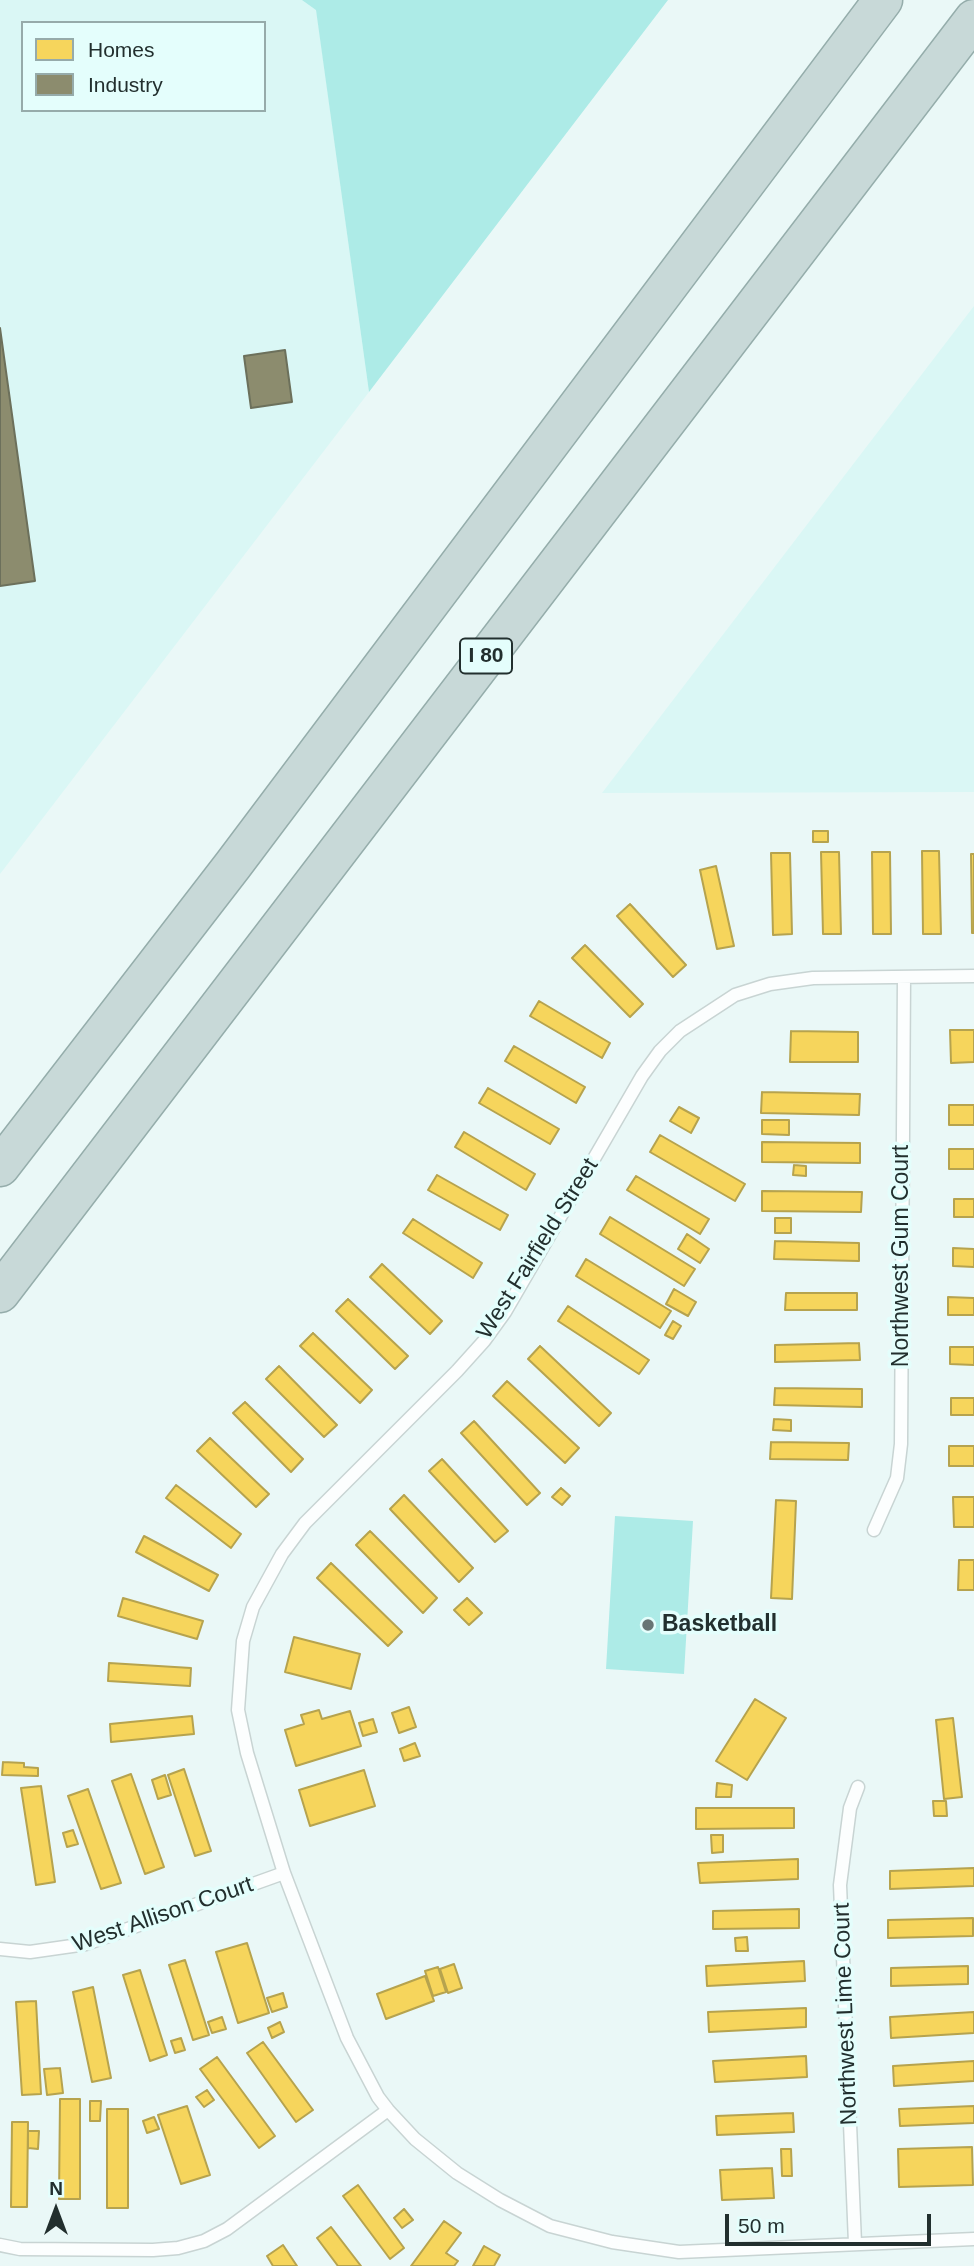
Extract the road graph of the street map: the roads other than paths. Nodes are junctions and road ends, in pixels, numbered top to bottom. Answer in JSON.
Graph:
{"nodes":[{"id":1,"x":883,"y":0,"type":"edge"},
{"id":2,"x":974,"y":19,"type":"edge"},
{"id":3,"x":974,"y":976,"type":"edge"},
{"id":4,"x":904,"y":977,"type":"junction"},
{"id":5,"x":0,"y":1167,"type":"edge"},
{"id":6,"x":0,"y":1293,"type":"edge"},
{"id":7,"x":874,"y":1530,"type":"dead end"},
{"id":8,"x":858,"y":1787,"type":"dead end"},
{"id":9,"x":284,"y":1873,"type":"junction"},
{"id":10,"x":0,"y":1949,"type":"edge"},
{"id":11,"x":388,"y":2110,"type":"junction"},
{"id":12,"x":974,"y":2239,"type":"edge"},
{"id":13,"x":855,"y":2243,"type":"junction"},
{"id":14,"x":0,"y":2245,"type":"edge"}],
"edges":[{"from":1,"to":5,"type":"highway"},
{"from":2,"to":6,"type":"highway","number":"I 80"},
{"from":3,"to":4,"type":"lane","name":"West Fairfield Street"},
{"from":4,"to":7,"type":"lane","name":"Northwest Gum Court"},
{"from":4,"to":9,"type":"lane","name":"West Fairfield Street"},
{"from":8,"to":13,"type":"lane","name":"Northwest Lime Court"},
{"from":9,"to":10,"type":"lane","name":"West Allison Court"},
{"from":9,"to":11,"type":"lane","name":"West Fairfield Street"},
{"from":11,"to":13,"type":"lane","name":"West Fairfield Street"},
{"from":11,"to":14,"type":"lane"},
{"from":12,"to":13,"type":"lane","name":"West Fairfield Street"}]}
